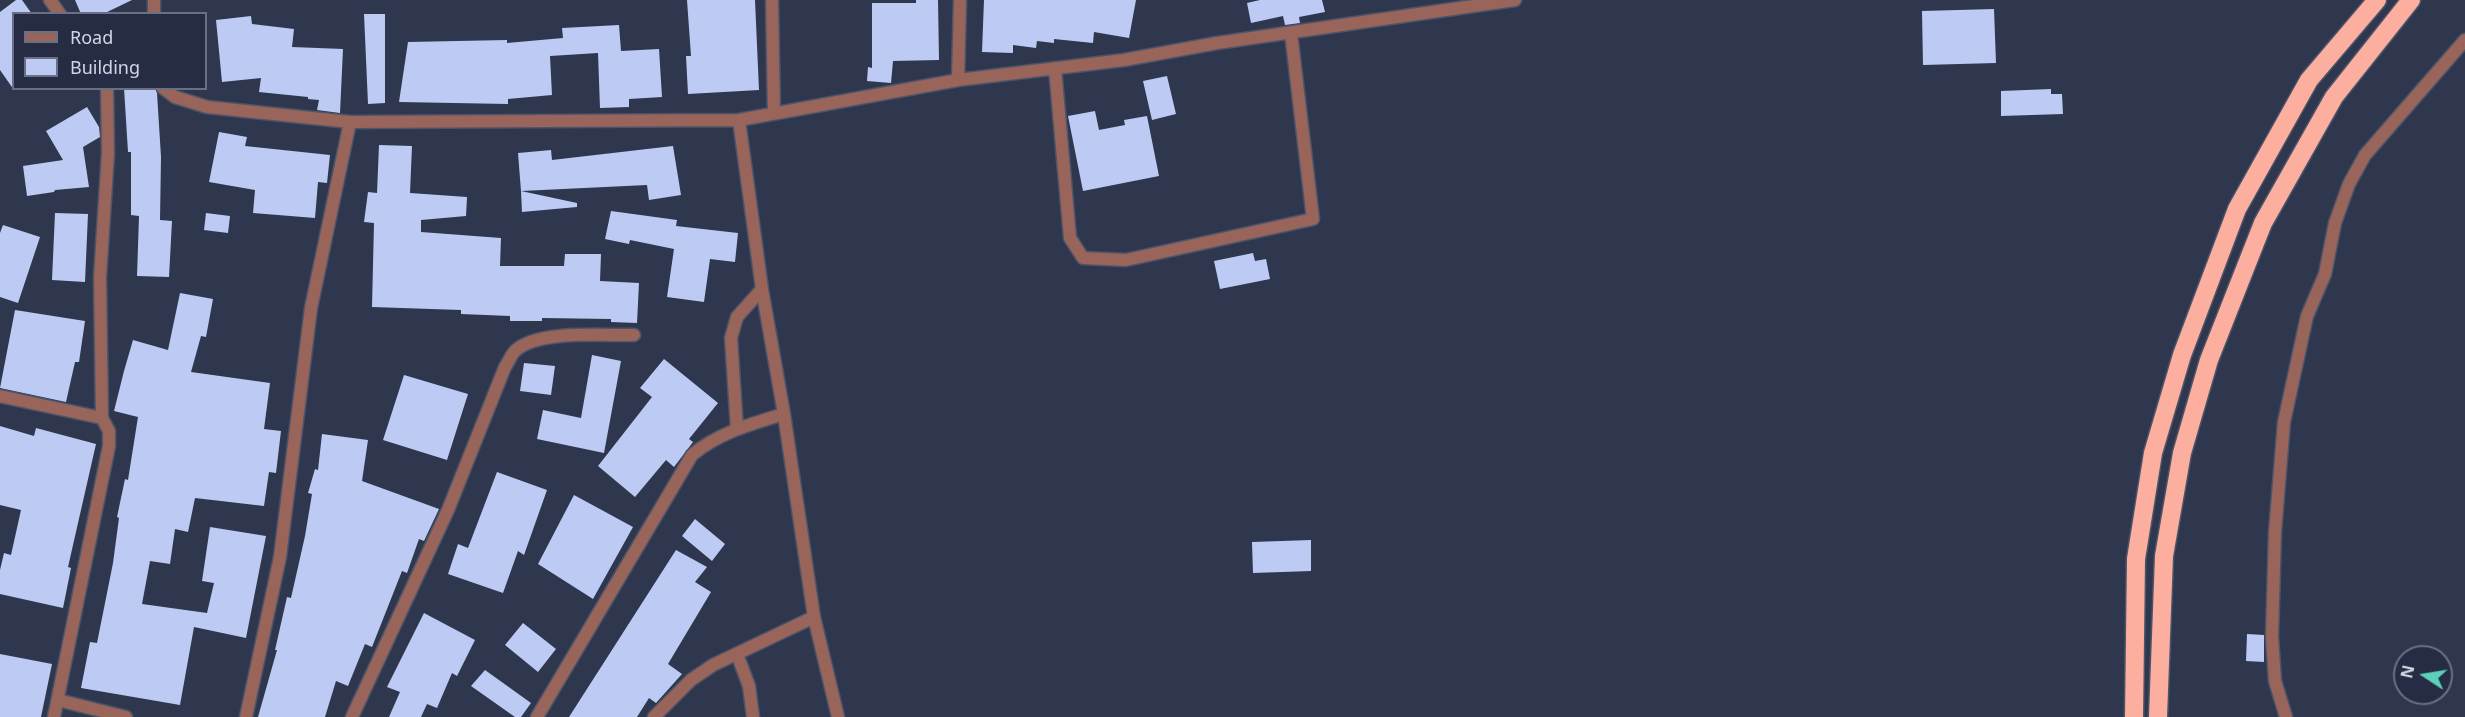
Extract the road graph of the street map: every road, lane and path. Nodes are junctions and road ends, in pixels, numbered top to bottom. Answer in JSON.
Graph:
{"nodes":[{"id":1,"x":772,"y":0,"type":"edge"},
{"id":2,"x":960,"y":0,"type":"edge"},
{"id":3,"x":1515,"y":0,"type":"edge"},
{"id":4,"x":2377,"y":0,"type":"edge"},
{"id":5,"x":2411,"y":0,"type":"edge"},
{"id":6,"x":1291,"y":33,"type":"junction"},
{"id":7,"x":2465,"y":39,"type":"edge"},
{"id":8,"x":1055,"y":68,"type":"junction"},
{"id":9,"x":958,"y":80,"type":"junction"},
{"id":10,"x":106,"y":90,"type":"edge"},
{"id":11,"x":166,"y":90,"type":"edge"},
{"id":12,"x":774,"y":113,"type":"junction"},
{"id":13,"x":739,"y":120,"type":"junction"},
{"id":14,"x":350,"y":122,"type":"junction"},
{"id":15,"x":762,"y":288,"type":"junction"},
{"id":16,"x":634,"y":335,"type":"dead end"},
{"id":17,"x":0,"y":396,"type":"edge"},
{"id":18,"x":784,"y":414,"type":"junction"},
{"id":19,"x":102,"y":418,"type":"junction"},
{"id":20,"x":737,"y":429,"type":"junction"},
{"id":21,"x":814,"y":617,"type":"junction"},
{"id":22,"x":737,"y":654,"type":"junction"},
{"id":23,"x":58,"y":700,"type":"junction"},
{"id":24,"x":54,"y":717,"type":"edge"},
{"id":25,"x":126,"y":717,"type":"edge"},
{"id":26,"x":246,"y":717,"type":"edge"},
{"id":27,"x":352,"y":717,"type":"edge"},
{"id":28,"x":537,"y":717,"type":"edge"},
{"id":29,"x":654,"y":717,"type":"edge"},
{"id":30,"x":753,"y":717,"type":"edge"},
{"id":31,"x":838,"y":717,"type":"edge"},
{"id":32,"x":2134,"y":717,"type":"edge"},
{"id":33,"x":2158,"y":717,"type":"edge"},
{"id":34,"x":2286,"y":717,"type":"edge"}],
"edges":[{"from":1,"to":12,"type":"street"},
{"from":2,"to":9,"type":"street"},
{"from":3,"to":6,"type":"street"},
{"from":4,"to":32,"type":"highway"},
{"from":5,"to":33,"type":"highway"},
{"from":6,"to":8,"type":"street"},
{"from":6,"to":8,"type":"street"},
{"from":7,"to":34,"type":"street"},
{"from":8,"to":9,"type":"street"},
{"from":9,"to":12,"type":"street"},
{"from":10,"to":19,"type":"street"},
{"from":11,"to":14,"type":"street"},
{"from":12,"to":13,"type":"street"},
{"from":13,"to":14,"type":"street"},
{"from":13,"to":15,"type":"street"},
{"from":14,"to":26,"type":"street"},
{"from":15,"to":18,"type":"street"},
{"from":15,"to":20,"type":"street"},
{"from":16,"to":27,"type":"street"},
{"from":17,"to":19,"type":"street"},
{"from":18,"to":20,"type":"street"},
{"from":18,"to":21,"type":"street"},
{"from":19,"to":23,"type":"street"},
{"from":20,"to":28,"type":"street"},
{"from":21,"to":22,"type":"street"},
{"from":21,"to":31,"type":"street"},
{"from":22,"to":29,"type":"street"},
{"from":22,"to":30,"type":"street"},
{"from":23,"to":24,"type":"street"},
{"from":23,"to":25,"type":"street"}]}
